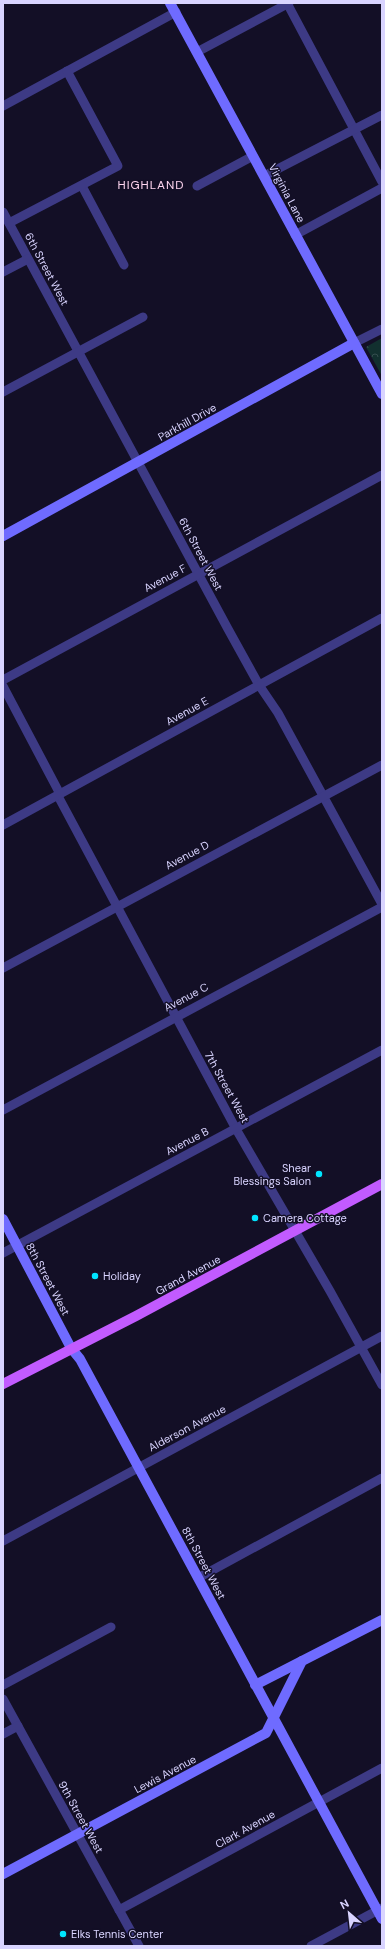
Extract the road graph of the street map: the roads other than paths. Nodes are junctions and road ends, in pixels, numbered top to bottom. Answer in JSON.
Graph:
{"nodes":[{"id":1,"x":170,"y":3,"type":"edge"},
{"id":2,"x":288,"y":3,"type":"edge"},
{"id":3,"x":176,"y":12,"type":"junction"},
{"id":4,"x":197,"y":52,"type":"junction"},
{"id":5,"x":67,"y":71,"type":"junction"},
{"id":6,"x":3,"y":106,"type":"edge"},
{"id":7,"x":382,"y":115,"type":"edge"},
{"id":8,"x":354,"y":130,"type":"junction"},
{"id":9,"x":254,"y":156,"type":"junction"},
{"id":10,"x":264,"y":176,"type":"junction"},
{"id":11,"x":382,"y":182,"type":"edge"},
{"id":12,"x":82,"y":186,"type":"junction"},
{"id":13,"x":196,"y":186,"type":"dead end"},
{"id":14,"x":382,"y":188,"type":"edge"},
{"id":15,"x":3,"y":212,"type":"edge"},
{"id":16,"x":9,"y":223,"type":"junction"},
{"id":17,"x":295,"y":235,"type":"junction"},
{"id":18,"x":28,"y":259,"type":"junction"},
{"id":19,"x":124,"y":265,"type":"dead end"},
{"id":20,"x":3,"y":272,"type":"edge"},
{"id":21,"x":143,"y":317,"type":"dead end"},
{"id":22,"x":382,"y":329,"type":"edge"},
{"id":23,"x":354,"y":344,"type":"junction"},
{"id":24,"x":78,"y":351,"type":"junction"},
{"id":25,"x":3,"y":392,"type":"edge"},
{"id":26,"x":382,"y":394,"type":"edge"},
{"id":27,"x":138,"y":463,"type":"junction"},
{"id":28,"x":382,"y":475,"type":"edge"},
{"id":29,"x":3,"y":536,"type":"edge"},
{"id":30,"x":198,"y":574,"type":"junction"},
{"id":31,"x":382,"y":618,"type":"edge"},
{"id":32,"x":3,"y":680,"type":"edge"},
{"id":33,"x":259,"y":685,"type":"junction"},
{"id":34,"x":3,"y":686,"type":"edge"},
{"id":35,"x":382,"y":765,"type":"edge"},
{"id":36,"x":59,"y":795,"type":"junction"},
{"id":37,"x":324,"y":796,"type":"junction"},
{"id":38,"x":3,"y":825,"type":"edge"},
{"id":39,"x":382,"y":906,"type":"edge"},
{"id":40,"x":116,"y":907,"type":"junction"},
{"id":41,"x":3,"y":968,"type":"edge"},
{"id":42,"x":175,"y":1017,"type":"junction"},
{"id":43,"x":382,"y":1050,"type":"edge"},
{"id":44,"x":3,"y":1110,"type":"edge"},
{"id":45,"x":236,"y":1129,"type":"junction"},
{"id":46,"x":382,"y":1184,"type":"edge"},
{"id":47,"x":3,"y":1219,"type":"edge"},
{"id":48,"x":294,"y":1231,"type":"junction"},
{"id":49,"x":17,"y":1246,"type":"junction"},
{"id":50,"x":3,"y":1253,"type":"edge"},
{"id":51,"x":382,"y":1336,"type":"edge"},
{"id":52,"x":72,"y":1348,"type":"junction"},
{"id":53,"x":361,"y":1348,"type":"junction"},
{"id":54,"x":3,"y":1384,"type":"edge"},
{"id":55,"x":382,"y":1386,"type":"edge"},
{"id":56,"x":139,"y":1468,"type":"junction"},
{"id":57,"x":382,"y":1478,"type":"edge"},
{"id":58,"x":3,"y":1541,"type":"edge"},
{"id":59,"x":198,"y":1578,"type":"junction"},
{"id":60,"x":382,"y":1620,"type":"edge"},
{"id":61,"x":112,"y":1627,"type":"dead end"},
{"id":62,"x":302,"y":1661,"type":"junction"},
{"id":63,"x":3,"y":1685,"type":"edge"},
{"id":64,"x":256,"y":1685,"type":"junction"},
{"id":65,"x":4,"y":1703,"type":"edge"},
{"id":66,"x":274,"y":1718,"type":"junction"},
{"id":67,"x":18,"y":1726,"type":"junction"},
{"id":68,"x":3,"y":1734,"type":"edge"},
{"id":69,"x":382,"y":1768,"type":"edge"},
{"id":70,"x":320,"y":1802,"type":"junction"},
{"id":71,"x":78,"y":1834,"type":"junction"},
{"id":72,"x":3,"y":1874,"type":"edge"},
{"id":73,"x":119,"y":1910,"type":"junction"},
{"id":74,"x":380,"y":1912,"type":"edge"},
{"id":75,"x":139,"y":1946,"type":"edge"},
{"id":76,"x":311,"y":1946,"type":"edge"}],
"edges":[{"from":1,"to":3,"type":"street","name":"Virginia Lane"},
{"from":2,"to":4,"type":"street"},
{"from":2,"to":8,"type":"street"},
{"from":3,"to":4,"type":"street","name":"Virginia Lane"},
{"from":3,"to":5,"type":"street"},
{"from":4,"to":9,"type":"street","name":"Virginia Lane"},
{"from":5,"to":6,"type":"street"},
{"from":5,"to":12,"type":"street"},
{"from":7,"to":8,"type":"street"},
{"from":8,"to":10,"type":"street"},
{"from":8,"to":11,"type":"street"},
{"from":9,"to":10,"type":"street","name":"Virginia Lane"},
{"from":9,"to":13,"type":"street"},
{"from":10,"to":17,"type":"street","name":"Virginia Lane"},
{"from":12,"to":16,"type":"street"},
{"from":12,"to":19,"type":"street"},
{"from":14,"to":17,"type":"street"},
{"from":15,"to":16,"type":"street","name":"6th Street West"},
{"from":16,"to":18,"type":"street","name":"6th Street West"},
{"from":17,"to":23,"type":"street","name":"Virginia Lane"},
{"from":18,"to":20,"type":"street"},
{"from":18,"to":24,"type":"street","name":"6th Street West"},
{"from":21,"to":24,"type":"street"},
{"from":22,"to":23,"type":"street","name":"Parkhill Drive"},
{"from":23,"to":26,"type":"street","name":"Virginia Lane"},
{"from":23,"to":27,"type":"street","name":"Parkhill Drive"},
{"from":24,"to":25,"type":"street"},
{"from":24,"to":27,"type":"street","name":"6th Street West"},
{"from":27,"to":29,"type":"street","name":"Parkhill Drive"},
{"from":27,"to":30,"type":"street","name":"6th Street West"},
{"from":28,"to":30,"type":"street","name":"Avenue F"},
{"from":30,"to":32,"type":"street","name":"Avenue F"},
{"from":30,"to":33,"type":"street","name":"6th Street West"},
{"from":31,"to":33,"type":"street","name":"Avenue E"},
{"from":33,"to":36,"type":"street","name":"Avenue E"},
{"from":33,"to":37,"type":"street","name":"6th Street West"},
{"from":34,"to":36,"type":"street","name":"7th Street West"},
{"from":35,"to":37,"type":"street","name":"Avenue D"},
{"from":36,"to":38,"type":"street","name":"Avenue E"},
{"from":36,"to":40,"type":"street","name":"7th Street West"},
{"from":37,"to":39,"type":"street","name":"6th Street West"},
{"from":37,"to":40,"type":"street","name":"Avenue D"},
{"from":39,"to":42,"type":"street","name":"Avenue C"},
{"from":40,"to":41,"type":"street","name":"Avenue D"},
{"from":40,"to":42,"type":"street","name":"7th Street West"},
{"from":42,"to":44,"type":"street","name":"Avenue C"},
{"from":42,"to":45,"type":"street","name":"7th Street West"},
{"from":43,"to":45,"type":"street","name":"Avenue B"},
{"from":45,"to":48,"type":"street","name":"7th Street West"},
{"from":45,"to":49,"type":"street","name":"Avenue B"},
{"from":46,"to":48,"type":"main road","name":"Grand Avenue"},
{"from":47,"to":49,"type":"street","name":"8th Street West"},
{"from":48,"to":52,"type":"main road","name":"Grand Avenue"},
{"from":48,"to":53,"type":"street","name":"7th Street West"},
{"from":49,"to":50,"type":"street","name":"Avenue B"},
{"from":49,"to":52,"type":"street","name":"8th Street West"},
{"from":51,"to":53,"type":"street","name":"Alderson Avenue"},
{"from":52,"to":54,"type":"main road","name":"Grand Avenue"},
{"from":52,"to":56,"type":"street","name":"8th Street West"},
{"from":53,"to":55,"type":"street","name":"7th Street West"},
{"from":53,"to":56,"type":"street","name":"Alderson Avenue"},
{"from":56,"to":58,"type":"street","name":"Alderson Avenue"},
{"from":56,"to":59,"type":"street","name":"8th Street West"},
{"from":57,"to":59,"type":"street"},
{"from":59,"to":64,"type":"street","name":"8th Street West"},
{"from":60,"to":62,"type":"street"},
{"from":61,"to":63,"type":"street"},
{"from":62,"to":64,"type":"street"},
{"from":62,"to":66,"type":"street","name":"Lewis Avenue"},
{"from":64,"to":66,"type":"street","name":"8th Street West"},
{"from":65,"to":67,"type":"street","name":"9th Street West"},
{"from":66,"to":70,"type":"street","name":"8th Street West"},
{"from":66,"to":71,"type":"street","name":"Lewis Avenue"},
{"from":67,"to":68,"type":"street"},
{"from":67,"to":71,"type":"street","name":"9th Street West"},
{"from":69,"to":70,"type":"street","name":"Clark Avenue"},
{"from":70,"to":73,"type":"street","name":"Clark Avenue"},
{"from":70,"to":74,"type":"street","name":"8th Street West"},
{"from":71,"to":72,"type":"street","name":"Lewis Avenue"},
{"from":71,"to":73,"type":"street","name":"9th Street West"},
{"from":73,"to":75,"type":"street","name":"9th Street West"},
{"from":74,"to":76,"type":"street"}]}
